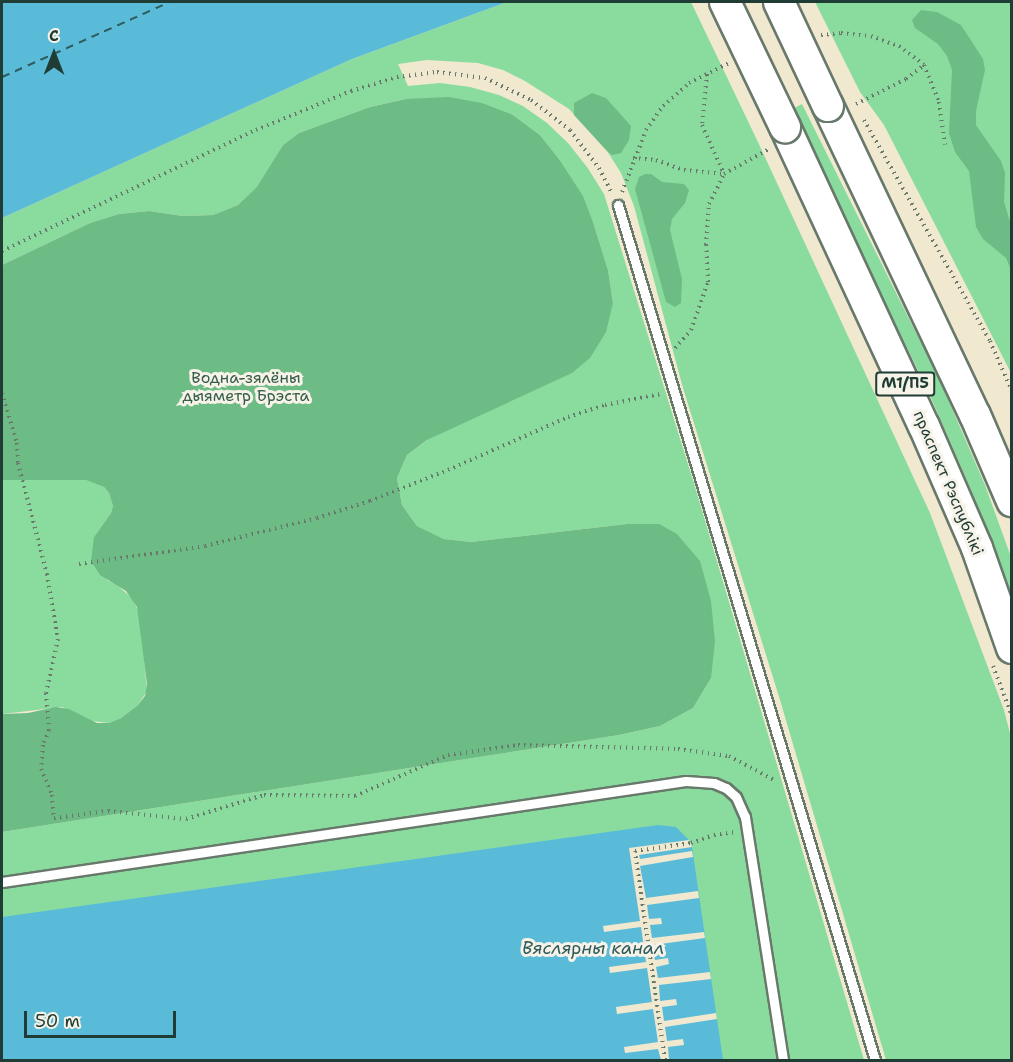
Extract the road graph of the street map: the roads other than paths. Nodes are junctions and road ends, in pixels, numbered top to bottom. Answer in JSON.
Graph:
{"nodes":[{"id":1,"x":726,"y":2,"type":"edge"},
{"id":2,"x":779,"y":2,"type":"edge"},
{"id":3,"x":618,"y":205,"type":"road end"},
{"id":4,"x":1011,"y":501,"type":"edge"},
{"id":5,"x":1002,"y":655,"type":"edge"},
{"id":6,"x":2,"y":882,"type":"edge"},
{"id":7,"x":783,"y":1060,"type":"edge"},
{"id":8,"x":875,"y":1060,"type":"edge"}],
"edges":[{"from":1,"to":5,"type":"highway","name":"праспект Рэспублікі","number":"М1/П5","bridge":true},
{"from":2,"to":4,"type":"highway","number":"М1/П5","bridge":true},
{"from":3,"to":8,"type":"lane"},
{"from":6,"to":7,"type":"lane"}]}
